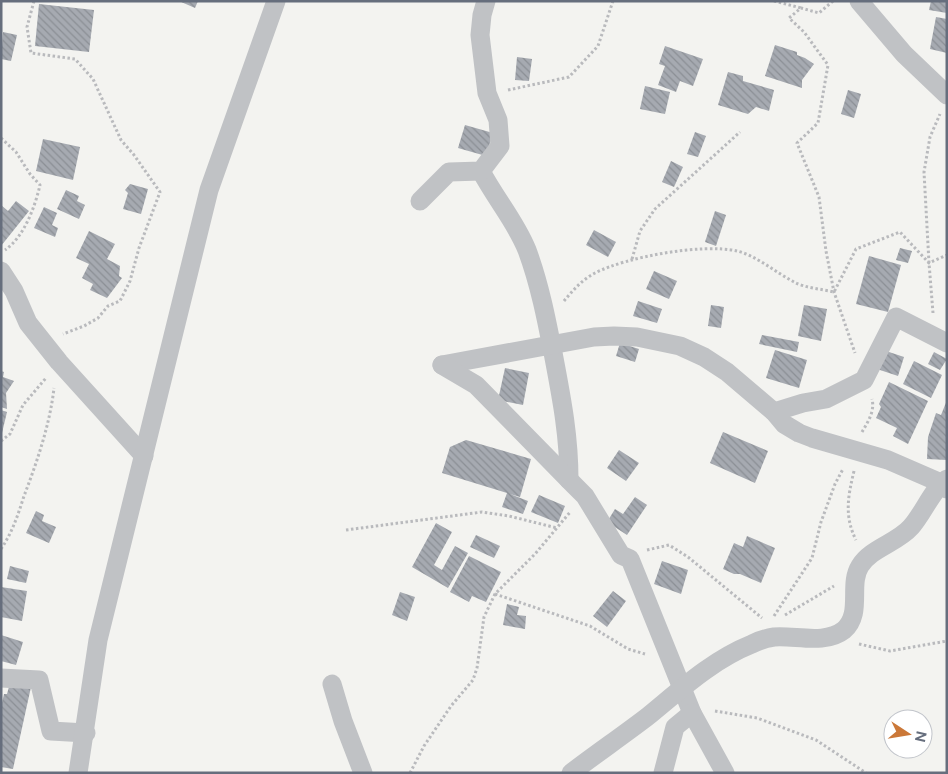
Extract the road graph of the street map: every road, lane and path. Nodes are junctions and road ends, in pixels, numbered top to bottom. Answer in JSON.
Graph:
{"nodes":[{"id":1,"x":34,"y":1,"type":"edge"},
{"id":2,"x":276,"y":1,"type":"edge"},
{"id":3,"x":486,"y":1,"type":"edge"},
{"id":4,"x":613,"y":1,"type":"edge"},
{"id":5,"x":774,"y":1,"type":"edge"},
{"id":6,"x":832,"y":1,"type":"edge"},
{"id":7,"x":859,"y":1,"type":"edge"},
{"id":8,"x":801,"y":8,"type":"junction"},
{"id":9,"x":487,"y":93,"type":"junction"},
{"id":10,"x":945,"y":101,"type":"edge"},
{"id":11,"x":740,"y":132,"type":"dead end"},
{"id":12,"x":1,"y":138,"type":"edge"},
{"id":13,"x":481,"y":171,"type":"junction"},
{"id":14,"x":420,"y":201,"type":"dead end"},
{"id":15,"x":1,"y":251,"type":"edge"},
{"id":16,"x":947,"y":254,"type":"edge"},
{"id":17,"x":632,"y":259,"type":"junction"},
{"id":18,"x":928,"y":263,"type":"junction"},
{"id":19,"x":1,"y":271,"type":"edge"},
{"id":20,"x":834,"y":292,"type":"junction"},
{"id":21,"x":934,"y":318,"type":"dead end"},
{"id":22,"x":547,"y":322,"type":"junction"},
{"id":23,"x":44,"y":342,"type":"junction"},
{"id":24,"x":947,"y":343,"type":"edge"},
{"id":25,"x":552,"y":345,"type":"junction"},
{"id":26,"x":56,"y":366,"type":"junction"},
{"id":27,"x":864,"y":380,"type":"junction"},
{"id":28,"x":774,"y":412,"type":"junction"},
{"id":29,"x":1,"y":441,"type":"edge"},
{"id":30,"x":856,"y":450,"type":"junction"},
{"id":31,"x":144,"y":456,"type":"junction"},
{"id":32,"x":569,"y":480,"type":"junction"},
{"id":33,"x":945,"y":484,"type":"edge"},
{"id":34,"x":585,"y":496,"type":"junction"},
{"id":35,"x":557,"y":528,"type":"junction"},
{"id":36,"x":346,"y":530,"type":"dead end"},
{"id":37,"x":1,"y":550,"type":"edge"},
{"id":38,"x":621,"y":555,"type":"junction"},
{"id":39,"x":869,"y":556,"type":"junction"},
{"id":40,"x":856,"y":574,"type":"junction"},
{"id":41,"x":496,"y":594,"type":"junction"},
{"id":42,"x":784,"y":615,"type":"dead end"},
{"id":43,"x":832,"y":636,"type":"junction"},
{"id":44,"x":947,"y":641,"type":"edge"},
{"id":45,"x":674,"y":664,"type":"junction"},
{"id":46,"x":1,"y":678,"type":"edge"},
{"id":47,"x":332,"y":684,"type":"dead end"},
{"id":48,"x":682,"y":687,"type":"junction"},
{"id":49,"x":692,"y":713,"type":"junction"},
{"id":50,"x":86,"y":733,"type":"junction"},
{"id":51,"x":78,"y":773,"type":"edge"},
{"id":52,"x":363,"y":773,"type":"edge"},
{"id":53,"x":410,"y":773,"type":"edge"},
{"id":54,"x":570,"y":773,"type":"edge"},
{"id":55,"x":663,"y":773,"type":"edge"},
{"id":56,"x":725,"y":773,"type":"edge"},
{"id":57,"x":866,"y":773,"type":"edge"}],
"edges":[{"from":1,"to":23,"type":"path"},
{"from":2,"to":31,"type":"street"},
{"from":3,"to":9,"type":"street"},
{"from":4,"to":9,"type":"path"},
{"from":5,"to":8,"type":"path"},
{"from":6,"to":8,"type":"path"},
{"from":7,"to":10,"type":"street"},
{"from":8,"to":20,"type":"path"},
{"from":9,"to":13,"type":"street"},
{"from":10,"to":18,"type":"path"},
{"from":11,"to":17,"type":"path"},
{"from":12,"to":15,"type":"path"},
{"from":13,"to":14,"type":"street"},
{"from":13,"to":22,"type":"street"},
{"from":16,"to":18,"type":"path"},
{"from":17,"to":20,"type":"path"},
{"from":17,"to":22,"type":"path"},
{"from":18,"to":20,"type":"path"},
{"from":18,"to":21,"type":"path"},
{"from":19,"to":23,"type":"street"},
{"from":20,"to":27,"type":"path"},
{"from":22,"to":25,"type":"street"},
{"from":23,"to":26,"type":"street"},
{"from":24,"to":27,"type":"street"},
{"from":25,"to":28,"type":"street"},
{"from":25,"to":32,"type":"street"},
{"from":25,"to":32,"type":"street"},
{"from":26,"to":29,"type":"path"},
{"from":26,"to":31,"type":"street"},
{"from":26,"to":37,"type":"path"},
{"from":27,"to":28,"type":"street"},
{"from":27,"to":30,"type":"path"},
{"from":28,"to":30,"type":"street"},
{"from":30,"to":33,"type":"street"},
{"from":30,"to":38,"type":"path"},
{"from":30,"to":39,"type":"path"},
{"from":31,"to":50,"type":"street"},
{"from":32,"to":34,"type":"street"},
{"from":33,"to":39,"type":"street"},
{"from":34,"to":35,"type":"path"},
{"from":34,"to":38,"type":"street"},
{"from":35,"to":36,"type":"path"},
{"from":35,"to":41,"type":"path"},
{"from":38,"to":45,"type":"street"},
{"from":39,"to":40,"type":"street"},
{"from":40,"to":42,"type":"path"},
{"from":40,"to":43,"type":"street"},
{"from":41,"to":45,"type":"path"},
{"from":41,"to":53,"type":"path"},
{"from":43,"to":44,"type":"path"},
{"from":43,"to":48,"type":"street"},
{"from":45,"to":48,"type":"street"},
{"from":46,"to":50,"type":"street"},
{"from":47,"to":52,"type":"street"},
{"from":48,"to":49,"type":"street"},
{"from":48,"to":54,"type":"street"},
{"from":49,"to":55,"type":"street"},
{"from":49,"to":56,"type":"street"},
{"from":49,"to":57,"type":"path"},
{"from":50,"to":51,"type":"street"}]}
